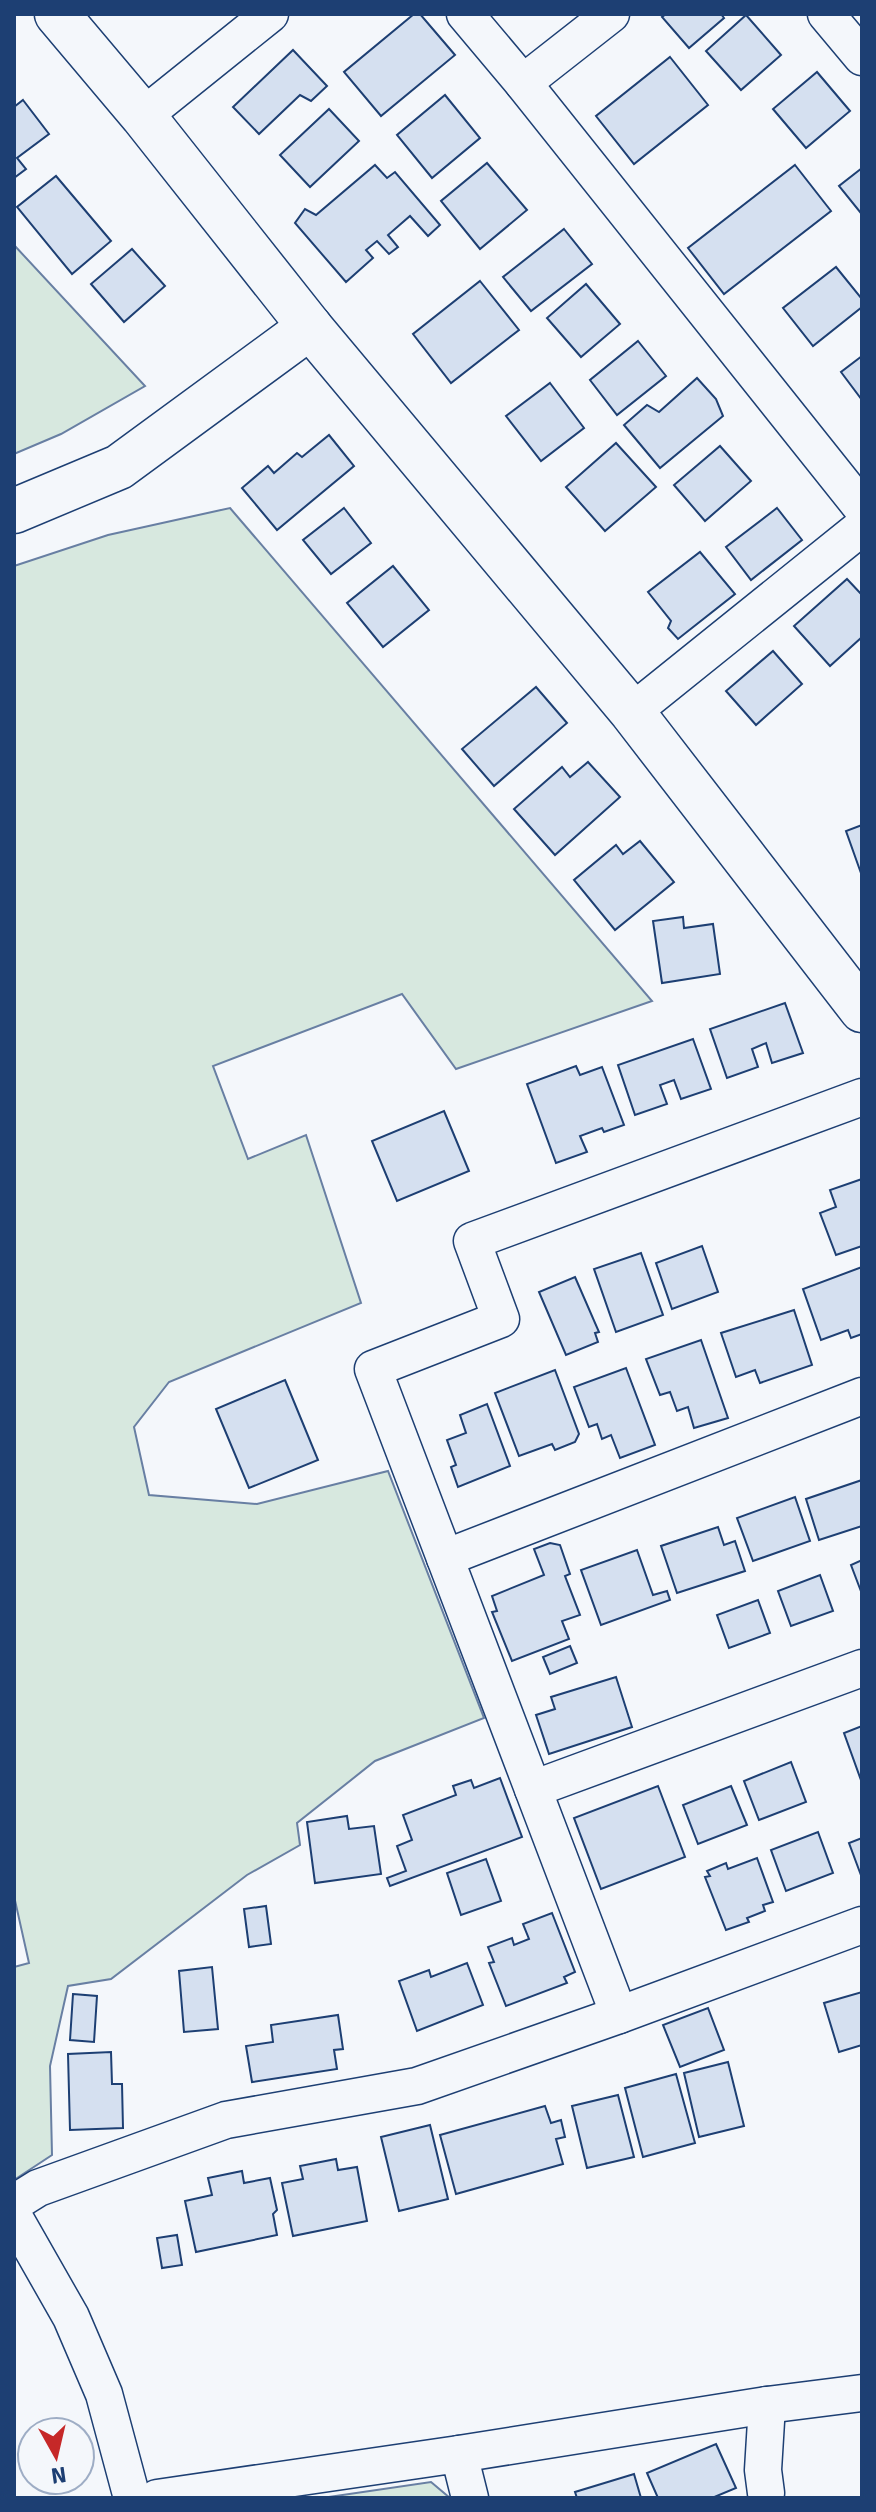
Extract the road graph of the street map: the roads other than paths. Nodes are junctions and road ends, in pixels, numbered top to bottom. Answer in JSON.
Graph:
{"nodes":[{"id":1,"x":57,"y":14,"type":"edge"},
{"id":2,"x":270,"y":14,"type":"edge"},
{"id":3,"x":465,"y":14,"type":"edge"},
{"id":4,"x":611,"y":14,"type":"edge"},
{"id":5,"x":826,"y":14,"type":"edge"},
{"id":6,"x":862,"y":57,"type":"edge"},
{"id":7,"x":523,"y":83,"type":"junction"},
{"id":8,"x":143,"y":116,"type":"junction"},
{"id":9,"x":310,"y":327,"type":"junction"},
{"id":10,"x":862,"y":508,"type":"edge"},
{"id":11,"x":14,"y":511,"type":"edge"},
{"id":12,"x":862,"y":527,"type":"edge"},
{"id":13,"x":632,"y":712,"type":"junction"},
{"id":14,"x":862,"y":1010,"type":"edge"},
{"id":15,"x":862,"y":1097,"type":"edge"},
{"id":16,"x":862,"y":1396,"type":"edge"},
{"id":17,"x":445,"y":1558,"type":"junction"},
{"id":18,"x":862,"y":1668,"type":"edge"},
{"id":19,"x":533,"y":1789,"type":"junction"},
{"id":20,"x":862,"y":1925,"type":"edge"},
{"id":21,"x":619,"y":2015,"type":"junction"},
{"id":22,"x":14,"y":2203,"type":"edge"},
{"id":23,"x":14,"y":2217,"type":"edge"},
{"id":24,"x":862,"y":2393,"type":"edge"},
{"id":25,"x":767,"y":2405,"type":"junction"},
{"id":26,"x":459,"y":2454,"type":"junction"},
{"id":27,"x":766,"y":2493,"type":"dead end"},
{"id":28,"x":132,"y":2498,"type":"edge"},
{"id":29,"x":157,"y":2498,"type":"edge"},
{"id":30,"x":470,"y":2498,"type":"edge"}],
"edges":[{"from":1,"to":8,"type":"street"},
{"from":2,"to":8,"type":"street"},
{"from":3,"to":7,"type":"street"},
{"from":4,"to":7,"type":"street"},
{"from":5,"to":6,"type":"street"},
{"from":7,"to":10,"type":"street"},
{"from":8,"to":9,"type":"street"},
{"from":9,"to":11,"type":"street"},
{"from":9,"to":13,"type":"street"},
{"from":12,"to":13,"type":"street"},
{"from":13,"to":14,"type":"street"},
{"from":15,"to":17,"type":"street"},
{"from":16,"to":17,"type":"street"},
{"from":17,"to":19,"type":"street"},
{"from":18,"to":19,"type":"street"},
{"from":19,"to":21,"type":"street"},
{"from":20,"to":21,"type":"street"},
{"from":21,"to":22,"type":"street"},
{"from":23,"to":28,"type":"street"},
{"from":24,"to":25,"type":"street"},
{"from":25,"to":26,"type":"street"},
{"from":25,"to":27,"type":"street"},
{"from":26,"to":29,"type":"street"},
{"from":26,"to":30,"type":"street"}]}
